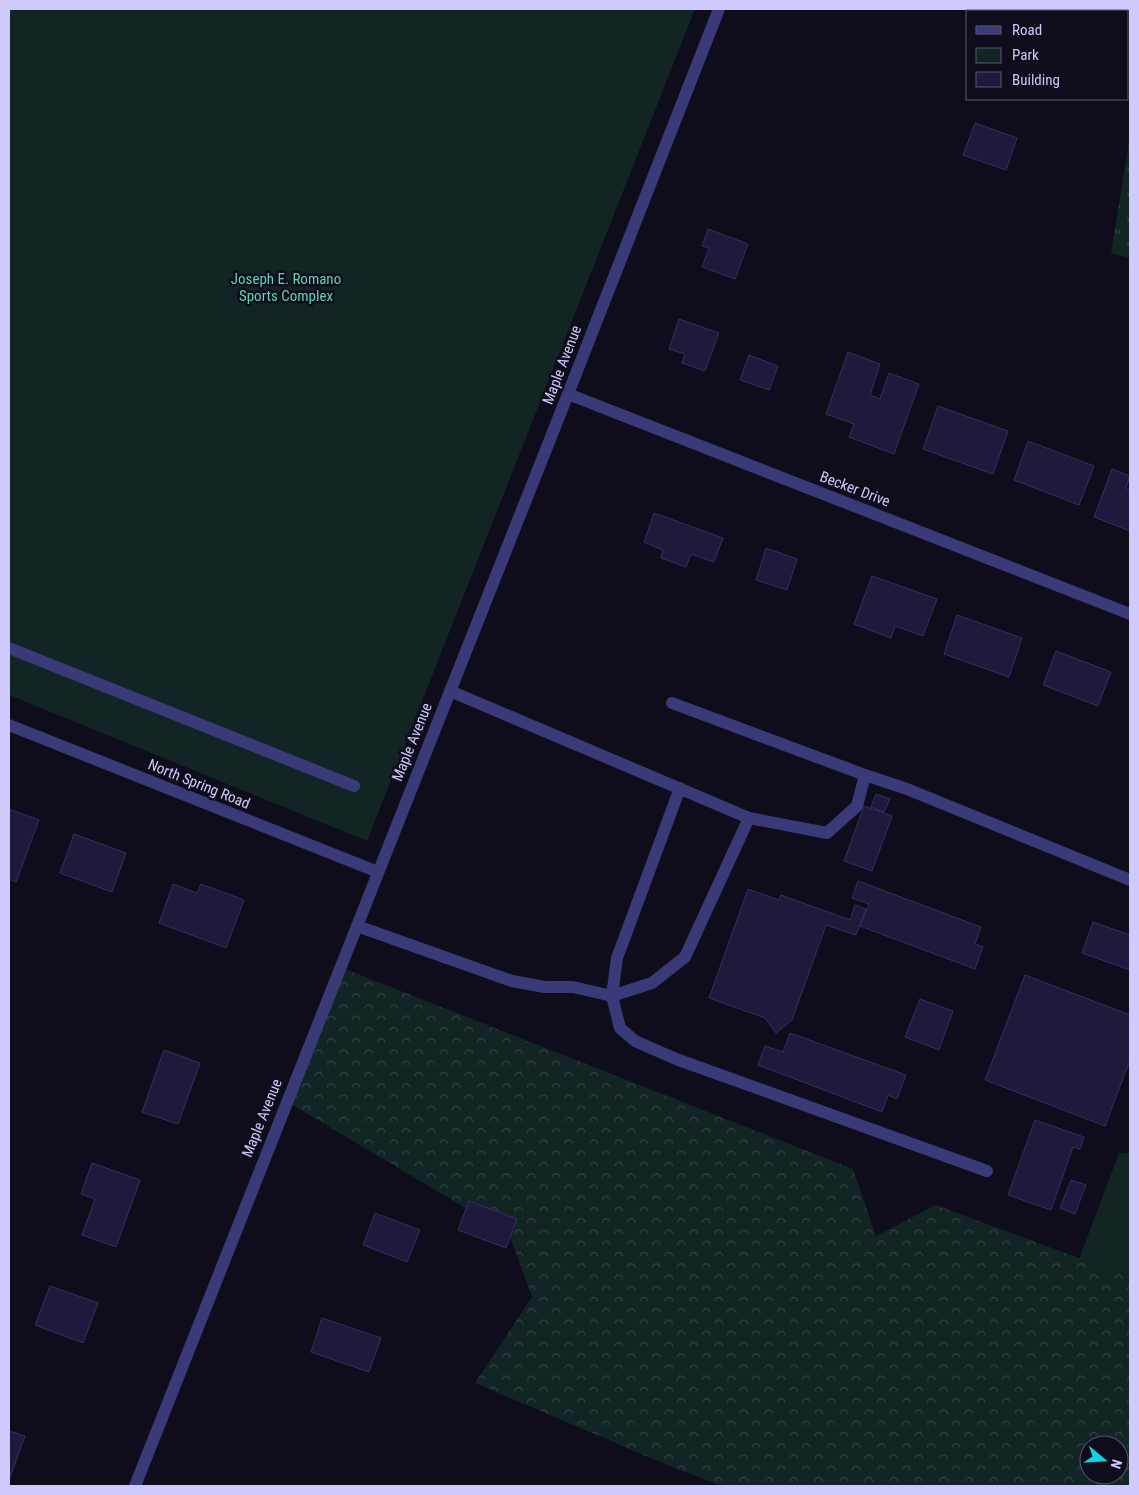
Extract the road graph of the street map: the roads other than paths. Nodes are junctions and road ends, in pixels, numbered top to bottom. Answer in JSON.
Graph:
{"nodes":[{"id":1,"x":718,"y":9,"type":"edge"},
{"id":2,"x":568,"y":394,"type":"junction"},
{"id":3,"x":1130,"y":614,"type":"edge"},
{"id":4,"x":9,"y":648,"type":"edge"},
{"id":5,"x":450,"y":690,"type":"junction"},
{"id":6,"x":672,"y":703,"type":"dead end"},
{"id":7,"x":9,"y":725,"type":"edge"},
{"id":8,"x":865,"y":775,"type":"junction"},
{"id":9,"x":354,"y":786,"type":"dead end"},
{"id":10,"x":680,"y":788,"type":"junction"},
{"id":11,"x":749,"y":818,"type":"junction"},
{"id":12,"x":378,"y":872,"type":"junction"},
{"id":13,"x":1130,"y":880,"type":"edge"},
{"id":14,"x":357,"y":926,"type":"junction"},
{"id":15,"x":612,"y":996,"type":"junction"},
{"id":16,"x":987,"y":1171,"type":"dead end"},
{"id":17,"x":135,"y":1486,"type":"edge"}],
"edges":[{"from":1,"to":2,"type":"street","name":"Maple Avenue"},
{"from":2,"to":3,"type":"street","name":"Becker Drive"},
{"from":2,"to":5,"type":"street","name":"Maple Avenue"},
{"from":4,"to":9,"type":"street"},
{"from":5,"to":10,"type":"street"},
{"from":5,"to":12,"type":"street","name":"Maple Avenue"},
{"from":6,"to":8,"type":"street"},
{"from":7,"to":12,"type":"street","name":"North Spring Road"},
{"from":8,"to":11,"type":"street"},
{"from":8,"to":13,"type":"street"},
{"from":10,"to":11,"type":"street"},
{"from":10,"to":15,"type":"street"},
{"from":11,"to":15,"type":"street"},
{"from":12,"to":14,"type":"street","name":"Maple Avenue"},
{"from":14,"to":15,"type":"street"},
{"from":14,"to":17,"type":"street","name":"Maple Avenue"},
{"from":15,"to":16,"type":"street"}]}
